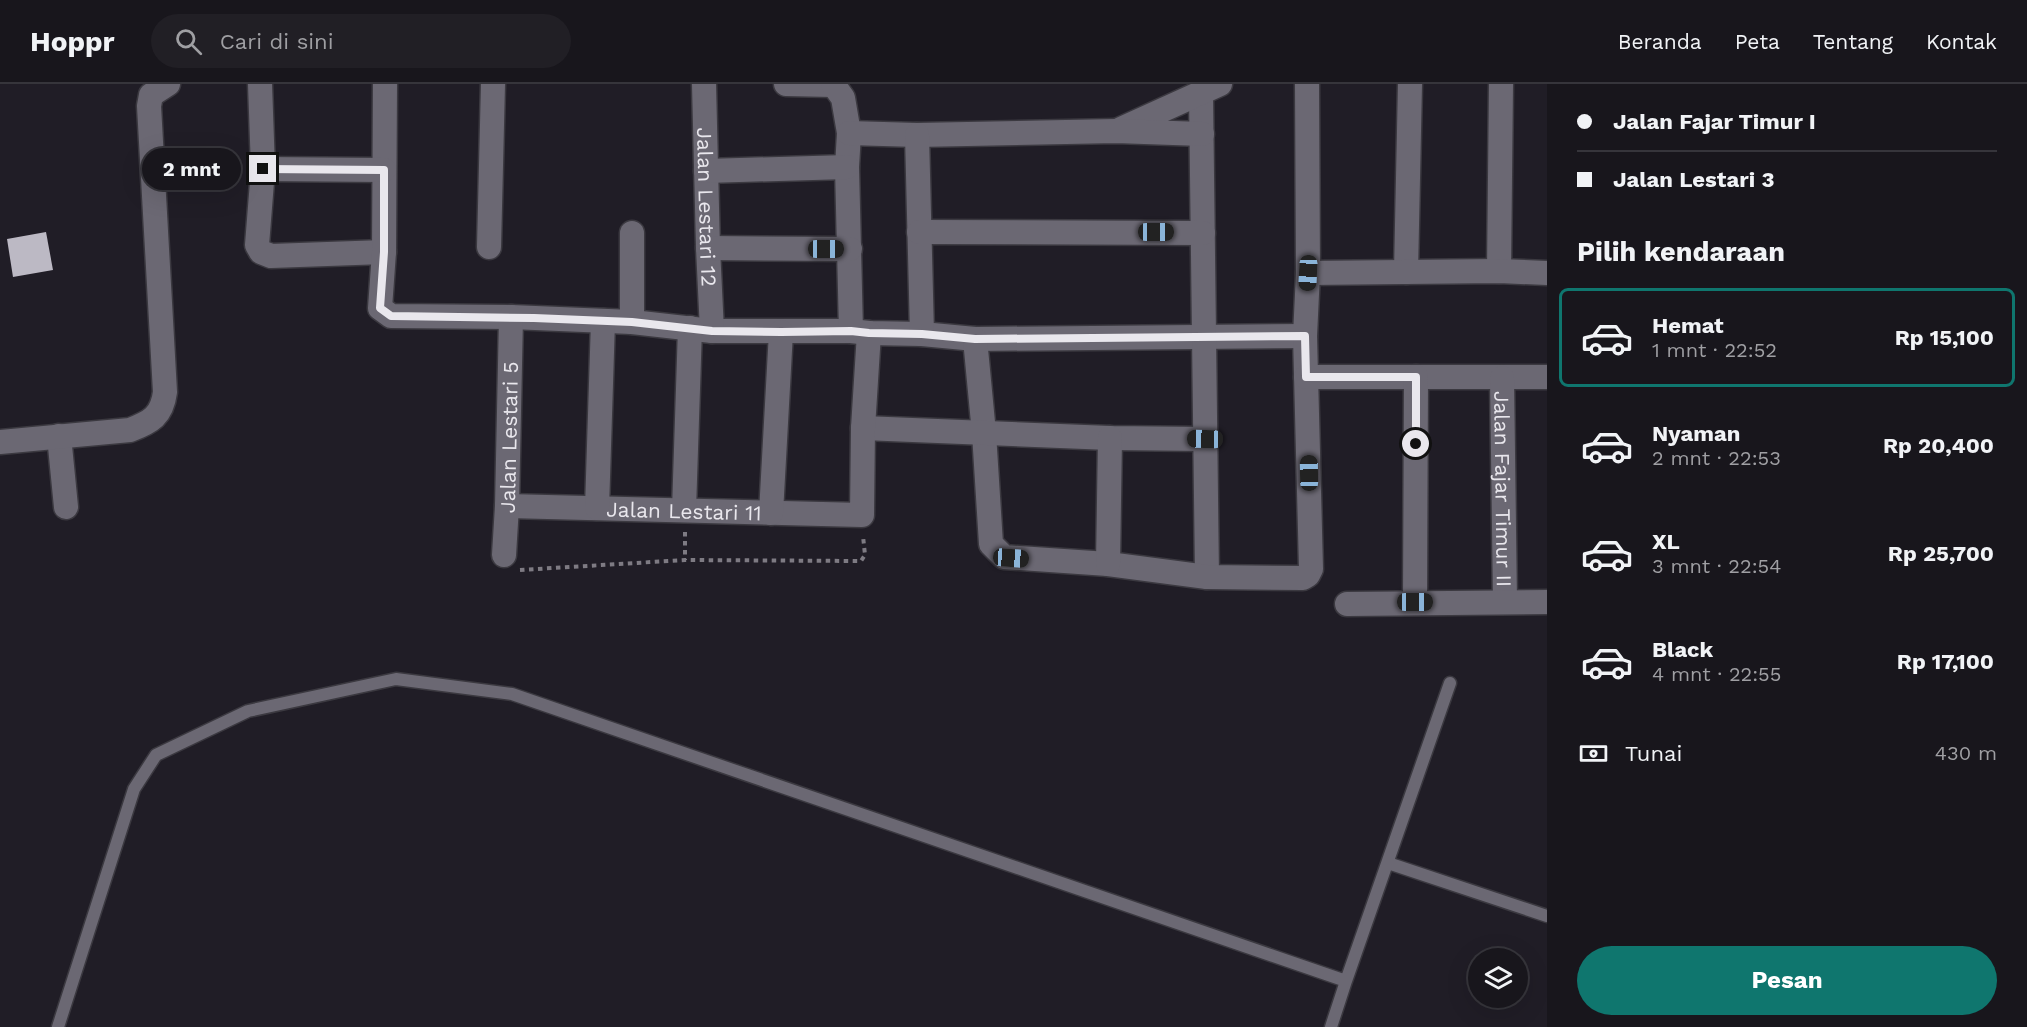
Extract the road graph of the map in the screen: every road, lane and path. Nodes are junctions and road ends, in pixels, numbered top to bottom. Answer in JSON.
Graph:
{"nodes":[{"id":1,"x":168,"y":84,"type":"edge"},
{"id":2,"x":260,"y":84,"type":"edge"},
{"id":3,"x":385,"y":84,"type":"edge"},
{"id":4,"x":493,"y":84,"type":"edge"},
{"id":5,"x":704,"y":84,"type":"edge"},
{"id":6,"x":786,"y":84,"type":"edge"},
{"id":7,"x":833,"y":84,"type":"edge"},
{"id":8,"x":1306,"y":84,"type":"edge"},
{"id":9,"x":1410,"y":84,"type":"edge"},
{"id":10,"x":1501,"y":84,"type":"edge"},
{"id":11,"x":1210,"y":89,"type":"edge"},
{"id":12,"x":1116,"y":131,"type":"junction"},
{"id":13,"x":849,"y":133,"type":"junction"},
{"id":14,"x":1202,"y":134,"type":"junction"},
{"id":15,"x":917,"y":135,"type":"junction"},
{"id":16,"x":847,"y":167,"type":"junction"},
{"id":17,"x":263,"y":169,"type":"junction"},
{"id":18,"x":384,"y":170,"type":"junction"},
{"id":19,"x":706,"y":171,"type":"junction"},
{"id":20,"x":920,"y":232,"type":"junction"},
{"id":21,"x":1203,"y":232,"type":"junction"},
{"id":22,"x":632,"y":233,"type":"dead end"},
{"id":23,"x":489,"y":247,"type":"dead end"},
{"id":24,"x":708,"y":248,"type":"junction"},
{"id":25,"x":850,"y":249,"type":"junction"},
{"id":26,"x":384,"y":252,"type":"junction"},
{"id":27,"x":1499,"y":271,"type":"junction"},
{"id":28,"x":1406,"y":272,"type":"junction"},
{"id":29,"x":1308,"y":273,"type":"junction"},
{"id":30,"x":1547,"y":273,"type":"edge"},
{"id":31,"x":511,"y":317,"type":"junction"},
{"id":32,"x":603,"y":321,"type":"junction"},
{"id":33,"x":632,"y":322,"type":"junction"},
{"id":34,"x":701,"y":329,"type":"junction"},
{"id":35,"x":781,"y":332,"type":"junction"},
{"id":36,"x":860,"y":332,"type":"junction"},
{"id":37,"x":922,"y":334,"type":"junction"},
{"id":38,"x":1305,"y":336,"type":"junction"},
{"id":39,"x":1204,"y":337,"type":"junction"},
{"id":40,"x":975,"y":339,"type":"junction"},
{"id":41,"x":1306,"y":377,"type":"junction"},
{"id":42,"x":1416,"y":377,"type":"junction"},
{"id":43,"x":1547,"y":377,"type":"edge"},
{"id":44,"x":1502,"y":378,"type":"junction"},
{"id":45,"x":863,"y":428,"type":"junction"},
{"id":46,"x":984,"y":433,"type":"junction"},
{"id":47,"x":59,"y":436,"type":"junction"},
{"id":48,"x":1110,"y":438,"type":"junction"},
{"id":49,"x":1205,"y":439,"type":"junction"},
{"id":50,"x":0,"y":442,"type":"edge"},
{"id":51,"x":507,"y":506,"type":"junction"},
{"id":52,"x":66,"y":507,"type":"dead end"},
{"id":53,"x":597,"y":508,"type":"junction"},
{"id":54,"x":684,"y":510,"type":"junction"},
{"id":55,"x":771,"y":513,"type":"junction"},
{"id":56,"x":862,"y":515,"type":"junction"},
{"id":57,"x":504,"y":555,"type":"joint"},
{"id":58,"x":1108,"y":564,"type":"junction"},
{"id":59,"x":1207,"y":577,"type":"junction"},
{"id":60,"x":1415,"y":602,"type":"junction"},
{"id":61,"x":1505,"y":602,"type":"junction"},
{"id":62,"x":1547,"y":602,"type":"edge"},
{"id":63,"x":1347,"y":604,"type":"dead end"},
{"id":64,"x":1450,"y":684,"type":"dead end"},
{"id":65,"x":1388,"y":863,"type":"junction"},
{"id":66,"x":1547,"y":916,"type":"edge"},
{"id":67,"x":1346,"y":981,"type":"junction"},
{"id":68,"x":58,"y":1027,"type":"edge"},
{"id":69,"x":1331,"y":1027,"type":"edge"}],
"edges":[{"from":1,"to":47,"type":"street"},
{"from":2,"to":17,"type":"street"},
{"from":3,"to":18,"type":"street"},
{"from":4,"to":23,"type":"street"},
{"from":5,"to":19,"type":"street","name":"Jalan Lestari 12"},
{"from":6,"to":7,"type":"street"},
{"from":7,"to":13,"type":"street"},
{"from":8,"to":29,"type":"street"},
{"from":9,"to":28,"type":"street"},
{"from":10,"to":27,"type":"street"},
{"from":11,"to":12,"type":"street"},
{"from":11,"to":14,"type":"street"},
{"from":12,"to":14,"type":"street"},
{"from":12,"to":15,"type":"street"},
{"from":13,"to":15,"type":"street"},
{"from":13,"to":16,"type":"street"},
{"from":14,"to":21,"type":"street"},
{"from":15,"to":20,"type":"street"},
{"from":16,"to":19,"type":"street"},
{"from":16,"to":25,"type":"street"},
{"from":17,"to":18,"type":"street"},
{"from":17,"to":26,"type":"street"},
{"from":18,"to":26,"type":"street"},
{"from":19,"to":24,"type":"street","name":"Jalan Lestari 12"},
{"from":20,"to":21,"type":"street"},
{"from":20,"to":37,"type":"street"},
{"from":21,"to":39,"type":"street"},
{"from":22,"to":33,"type":"street"},
{"from":24,"to":25,"type":"street"},
{"from":24,"to":34,"type":"street","name":"Jalan Lestari 12"},
{"from":25,"to":36,"type":"street"},
{"from":26,"to":31,"type":"street"},
{"from":27,"to":28,"type":"street"},
{"from":27,"to":30,"type":"street"},
{"from":28,"to":29,"type":"street"},
{"from":29,"to":38,"type":"street"},
{"from":31,"to":32,"type":"street"},
{"from":31,"to":51,"type":"street","name":"Jalan Lestari 5"},
{"from":32,"to":33,"type":"street"},
{"from":32,"to":53,"type":"street"},
{"from":33,"to":34,"type":"street"},
{"from":34,"to":35,"type":"street"},
{"from":34,"to":54,"type":"street","name":"Jalan Lestari 12"},
{"from":35,"to":36,"type":"street"},
{"from":35,"to":55,"type":"street"},
{"from":36,"to":37,"type":"street"},
{"from":36,"to":45,"type":"street"},
{"from":37,"to":40,"type":"street"},
{"from":38,"to":39,"type":"street"},
{"from":38,"to":41,"type":"street"},
{"from":39,"to":40,"type":"street"},
{"from":39,"to":49,"type":"street"},
{"from":40,"to":46,"type":"street"},
{"from":41,"to":42,"type":"street"},
{"from":41,"to":59,"type":"street"},
{"from":42,"to":44,"type":"street"},
{"from":42,"to":60,"type":"street"},
{"from":43,"to":44,"type":"street"},
{"from":44,"to":61,"type":"street","name":"Jalan Fajar Timur II"},
{"from":45,"to":46,"type":"street"},
{"from":45,"to":56,"type":"street"},
{"from":46,"to":48,"type":"street"},
{"from":46,"to":58,"type":"street"},
{"from":47,"to":50,"type":"street"},
{"from":47,"to":52,"type":"street"},
{"from":48,"to":49,"type":"street"},
{"from":48,"to":58,"type":"street"},
{"from":49,"to":59,"type":"street"},
{"from":51,"to":53,"type":"street","name":"Jalan Lestari 11"},
{"from":51,"to":57,"type":"street","name":"Jalan Lestari 5"},
{"from":53,"to":54,"type":"street","name":"Jalan Lestari 11"},
{"from":54,"to":55,"type":"street","name":"Jalan Lestari 11"},
{"from":55,"to":56,"type":"street","name":"Jalan Lestari 11"},
{"from":56,"to":57,"type":"path"},
{"from":58,"to":59,"type":"street"},
{"from":60,"to":61,"type":"street"},
{"from":60,"to":63,"type":"street"},
{"from":61,"to":62,"type":"street"},
{"from":64,"to":65,"type":"lane"},
{"from":65,"to":66,"type":"lane"},
{"from":65,"to":67,"type":"lane"},
{"from":67,"to":68,"type":"lane"},
{"from":67,"to":69,"type":"lane"}]}
